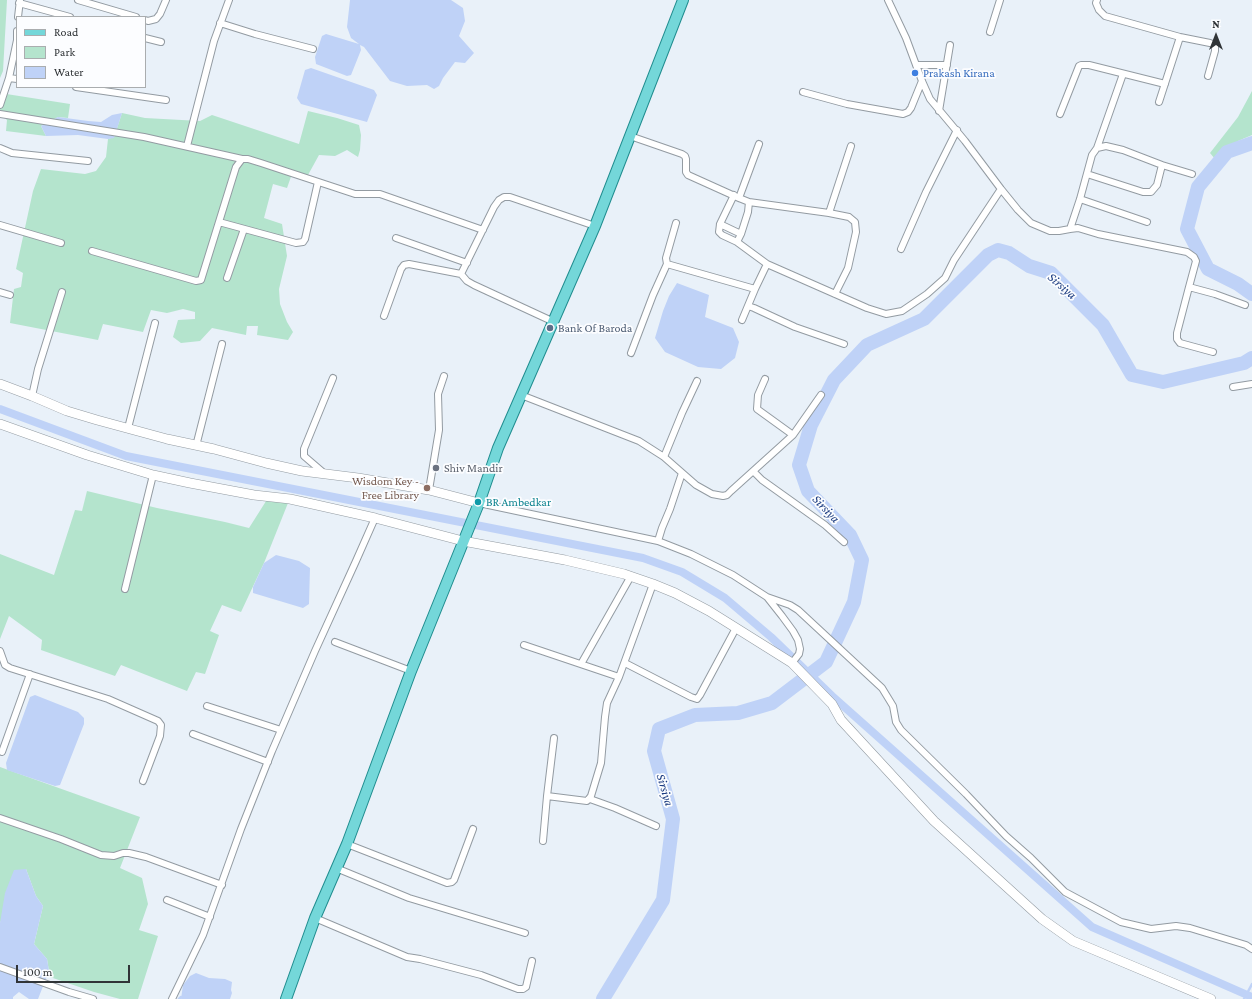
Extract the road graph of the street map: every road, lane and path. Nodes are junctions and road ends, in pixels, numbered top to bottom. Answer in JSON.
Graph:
{"nodes":[{"id":1,"x":78,"y":0,"type":"edge"},
{"id":2,"x":166,"y":0,"type":"edge"},
{"id":3,"x":229,"y":0,"type":"edge"},
{"id":4,"x":683,"y":0,"type":"edge"},
{"id":5,"x":888,"y":0,"type":"edge"},
{"id":6,"x":1000,"y":0,"type":"edge"},
{"id":7,"x":1097,"y":0,"type":"edge"},
{"id":8,"x":20,"y":1,"type":"edge"},
{"id":9,"x":18,"y":16,"type":"edge"},
{"id":10,"x":67,"y":16,"type":"edge"},
{"id":11,"x":133,"y":16,"type":"edge"},
{"id":12,"x":146,"y":20,"type":"edge"},
{"id":13,"x":220,"y":23,"type":"junction"},
{"id":14,"x":990,"y":32,"type":"dead end"},
{"id":15,"x":1180,"y":37,"type":"junction"},
{"id":16,"x":146,"y":38,"type":"edge"},
{"id":17,"x":160,"y":42,"type":"dead end"},
{"id":18,"x":16,"y":45,"type":"edge"},
{"id":19,"x":950,"y":45,"type":"dead end"},
{"id":20,"x":314,"y":49,"type":"dead end"},
{"id":21,"x":916,"y":65,"type":"junction"},
{"id":22,"x":947,"y":65,"type":"junction"},
{"id":23,"x":1123,"y":74,"type":"junction"},
{"id":24,"x":1208,"y":76,"type":"dead end"},
{"id":25,"x":9,"y":78,"type":"junction"},
{"id":26,"x":16,"y":79,"type":"edge"},
{"id":27,"x":922,"y":81,"type":"junction"},
{"id":28,"x":1165,"y":84,"type":"junction"},
{"id":29,"x":83,"y":88,"type":"edge"},
{"id":30,"x":803,"y":92,"type":"dead end"},
{"id":31,"x":166,"y":100,"type":"dead end"},
{"id":32,"x":1159,"y":102,"type":"dead end"},
{"id":33,"x":0,"y":105,"type":"edge"},
{"id":34,"x":939,"y":111,"type":"junction"},
{"id":35,"x":0,"y":114,"type":"edge"},
{"id":36,"x":1060,"y":114,"type":"dead end"},
{"id":37,"x":957,"y":130,"type":"junction"},
{"id":38,"x":630,"y":136,"type":"junction"},
{"id":39,"x":759,"y":144,"type":"dead end"},
{"id":40,"x":187,"y":146,"type":"junction"},
{"id":41,"x":851,"y":146,"type":"dead end"},
{"id":42,"x":0,"y":148,"type":"edge"},
{"id":43,"x":1098,"y":148,"type":"junction"},
{"id":44,"x":242,"y":159,"type":"junction"},
{"id":45,"x":88,"y":162,"type":"dead end"},
{"id":46,"x":1162,"y":165,"type":"junction"},
{"id":47,"x":1087,"y":174,"type":"junction"},
{"id":48,"x":1192,"y":174,"type":"dead end"},
{"id":49,"x":318,"y":182,"type":"junction"},
{"id":50,"x":1001,"y":189,"type":"junction"},
{"id":51,"x":736,"y":196,"type":"junction"},
{"id":52,"x":1080,"y":199,"type":"junction"},
{"id":53,"x":749,"y":202,"type":"junction"},
{"id":54,"x":829,"y":212,"type":"junction"},
{"id":55,"x":219,"y":222,"type":"junction"},
{"id":56,"x":1147,"y":222,"type":"dead end"},
{"id":57,"x":676,"y":223,"type":"dead end"},
{"id":58,"x":720,"y":224,"type":"junction"},
{"id":59,"x":0,"y":225,"type":"edge"},
{"id":60,"x":595,"y":226,"type":"junction"},
{"id":61,"x":244,"y":229,"type":"junction"},
{"id":62,"x":1070,"y":229,"type":"junction"},
{"id":63,"x":483,"y":230,"type":"junction"},
{"id":64,"x":741,"y":234,"type":"junction"},
{"id":65,"x":396,"y":238,"type":"dead end"},
{"id":66,"x":737,"y":242,"type":"junction"},
{"id":67,"x":61,"y":243,"type":"dead end"},
{"id":68,"x":901,"y":249,"type":"dead end"},
{"id":69,"x":92,"y":251,"type":"dead end"},
{"id":70,"x":467,"y":263,"type":"junction"},
{"id":71,"x":667,"y":264,"type":"junction"},
{"id":72,"x":767,"y":264,"type":"junction"},
{"id":73,"x":461,"y":274,"type":"junction"},
{"id":74,"x":227,"y":278,"type":"dead end"},
{"id":75,"x":1188,"y":288,"type":"junction"},
{"id":76,"x":755,"y":290,"type":"junction"},
{"id":77,"x":0,"y":292,"type":"edge"},
{"id":78,"x":62,"y":292,"type":"dead end"},
{"id":79,"x":835,"y":294,"type":"junction"},
{"id":80,"x":10,"y":295,"type":"dead end"},
{"id":81,"x":1245,"y":304,"type":"dead end"},
{"id":82,"x":748,"y":306,"type":"junction"},
{"id":83,"x":384,"y":316,"type":"dead end"},
{"id":84,"x":742,"y":320,"type":"dead end"},
{"id":85,"x":554,"y":322,"type":"junction"},
{"id":86,"x":155,"y":323,"type":"dead end"},
{"id":87,"x":222,"y":344,"type":"dead end"},
{"id":88,"x":844,"y":344,"type":"dead end"},
{"id":89,"x":1213,"y":352,"type":"dead end"},
{"id":90,"x":631,"y":353,"type":"dead end"},
{"id":91,"x":444,"y":376,"type":"dead end"},
{"id":92,"x":333,"y":378,"type":"dead end"},
{"id":93,"x":765,"y":379,"type":"dead end"},
{"id":94,"x":697,"y":381,"type":"dead end"},
{"id":95,"x":0,"y":384,"type":"edge"},
{"id":96,"x":1252,"y":384,"type":"edge"},
{"id":97,"x":1233,"y":387,"type":"dead end"},
{"id":98,"x":521,"y":395,"type":"junction"},
{"id":99,"x":821,"y":395,"type":"dead end"},
{"id":100,"x":32,"y":396,"type":"junction"},
{"id":101,"x":0,"y":424,"type":"edge"},
{"id":102,"x":128,"y":428,"type":"junction"},
{"id":103,"x":793,"y":435,"type":"junction"},
{"id":104,"x":196,"y":446,"type":"junction"},
{"id":105,"x":664,"y":456,"type":"junction"},
{"id":106,"x":753,"y":471,"type":"junction"},
{"id":107,"x":682,"y":473,"type":"junction"},
{"id":108,"x":325,"y":474,"type":"junction"},
{"id":109,"x":153,"y":475,"type":"junction"},
{"id":110,"x":430,"y":490,"type":"junction"},
{"id":111,"x":479,"y":503,"type":"junction"},
{"id":112,"x":375,"y":518,"type":"junction"},
{"id":113,"x":465,"y":537,"type":"junction"},
{"id":114,"x":658,"y":541,"type":"junction"},
{"id":115,"x":844,"y":542,"type":"dead end"},
{"id":116,"x":631,"y":576,"type":"junction"},
{"id":117,"x":653,"y":584,"type":"junction"},
{"id":118,"x":125,"y":588,"type":"dead end"},
{"id":119,"x":767,"y":597,"type":"junction"},
{"id":120,"x":736,"y":628,"type":"junction"},
{"id":121,"x":335,"y":642,"type":"dead end"},
{"id":122,"x":524,"y":645,"type":"dead end"},
{"id":123,"x":0,"y":652,"type":"edge"},
{"id":124,"x":624,"y":663,"type":"junction"},
{"id":125,"x":793,"y":663,"type":"junction"},
{"id":126,"x":581,"y":664,"type":"junction"},
{"id":127,"x":411,"y":671,"type":"junction"},
{"id":128,"x":30,"y":674,"type":"junction"},
{"id":129,"x":619,"y":677,"type":"junction"},
{"id":130,"x":207,"y":706,"type":"dead end"},
{"id":131,"x":281,"y":730,"type":"junction"},
{"id":132,"x":194,"y":734,"type":"dead end"},
{"id":133,"x":554,"y":738,"type":"dead end"},
{"id":134,"x":2,"y":752,"type":"dead end"},
{"id":135,"x":268,"y":762,"type":"junction"},
{"id":136,"x":143,"y":782,"type":"dead end"},
{"id":137,"x":547,"y":796,"type":"junction"},
{"id":138,"x":590,"y":799,"type":"junction"},
{"id":139,"x":0,"y":818,"type":"edge"},
{"id":140,"x":656,"y":826,"type":"dead end"},
{"id":141,"x":473,"y":829,"type":"dead end"},
{"id":142,"x":543,"y":841,"type":"dead end"},
{"id":143,"x":347,"y":844,"type":"junction"},
{"id":144,"x":336,"y":868,"type":"junction"},
{"id":145,"x":222,"y":885,"type":"junction"},
{"id":146,"x":167,"y":900,"type":"dead end"},
{"id":147,"x":210,"y":917,"type":"junction"},
{"id":148,"x":315,"y":918,"type":"junction"},
{"id":149,"x":525,"y":933,"type":"dead end"},
{"id":150,"x":1252,"y":950,"type":"edge"},
{"id":151,"x":532,"y":961,"type":"dead end"},
{"id":152,"x":0,"y":967,"type":"edge"},
{"id":153,"x":1193,"y":996,"type":"edge"},
{"id":154,"x":289,"y":998,"type":"edge"},
{"id":155,"x":93,"y":999,"type":"edge"},
{"id":156,"x":172,"y":999,"type":"edge"},
{"id":157,"x":1211,"y":999,"type":"edge"}],
"edges":[{"from":1,"to":11,"type":"street"},
{"from":2,"to":12,"type":"street"},
{"from":3,"to":13,"type":"street"},
{"from":4,"to":38,"type":"main road"},
{"from":5,"to":21,"type":"street"},
{"from":6,"to":14,"type":"street"},
{"from":7,"to":15,"type":"street"},
{"from":8,"to":9,"type":"street"},
{"from":8,"to":10,"type":"street"},
{"from":13,"to":20,"type":"street"},
{"from":13,"to":40,"type":"street"},
{"from":15,"to":24,"type":"street"},
{"from":15,"to":28,"type":"street"},
{"from":16,"to":17,"type":"street"},
{"from":18,"to":25,"type":"street"},
{"from":19,"to":22,"type":"street"},
{"from":21,"to":22,"type":"street"},
{"from":21,"to":27,"type":"street"},
{"from":22,"to":34,"type":"street"},
{"from":23,"to":28,"type":"street"},
{"from":23,"to":36,"type":"street"},
{"from":23,"to":43,"type":"street"},
{"from":25,"to":26,"type":"street"},
{"from":25,"to":33,"type":"street"},
{"from":27,"to":30,"type":"street"},
{"from":27,"to":34,"type":"street"},
{"from":28,"to":32,"type":"street"},
{"from":29,"to":31,"type":"street"},
{"from":34,"to":37,"type":"street"},
{"from":35,"to":40,"type":"street"},
{"from":37,"to":50,"type":"street"},
{"from":37,"to":68,"type":"street"},
{"from":38,"to":51,"type":"street"},
{"from":38,"to":60,"type":"main road"},
{"from":39,"to":51,"type":"street"},
{"from":40,"to":44,"type":"street"},
{"from":41,"to":54,"type":"street"},
{"from":42,"to":45,"type":"street"},
{"from":43,"to":46,"type":"street"},
{"from":43,"to":47,"type":"street"},
{"from":44,"to":49,"type":"street"},
{"from":44,"to":55,"type":"street"},
{"from":46,"to":47,"type":"street"},
{"from":46,"to":48,"type":"street"},
{"from":47,"to":52,"type":"street"},
{"from":49,"to":61,"type":"street"},
{"from":49,"to":63,"type":"street"},
{"from":50,"to":62,"type":"street"},
{"from":50,"to":79,"type":"street"},
{"from":51,"to":53,"type":"street"},
{"from":51,"to":58,"type":"street"},
{"from":52,"to":56,"type":"street"},
{"from":52,"to":62,"type":"street"},
{"from":53,"to":54,"type":"street"},
{"from":53,"to":64,"type":"street"},
{"from":54,"to":79,"type":"street"},
{"from":55,"to":61,"type":"street"},
{"from":55,"to":69,"type":"street"},
{"from":57,"to":71,"type":"street"},
{"from":58,"to":64,"type":"street"},
{"from":58,"to":66,"type":"street"},
{"from":59,"to":67,"type":"street"},
{"from":60,"to":63,"type":"street"},
{"from":60,"to":85,"type":"main road"},
{"from":61,"to":74,"type":"street"},
{"from":62,"to":75,"type":"street"},
{"from":63,"to":70,"type":"street"},
{"from":64,"to":66,"type":"street"},
{"from":65,"to":70,"type":"street"},
{"from":66,"to":72,"type":"street"},
{"from":70,"to":73,"type":"street"},
{"from":71,"to":76,"type":"street"},
{"from":71,"to":90,"type":"street"},
{"from":72,"to":76,"type":"street"},
{"from":72,"to":79,"type":"street"},
{"from":73,"to":83,"type":"street"},
{"from":73,"to":85,"type":"street"},
{"from":75,"to":81,"type":"street"},
{"from":75,"to":89,"type":"street"},
{"from":76,"to":82,"type":"street"},
{"from":77,"to":80,"type":"street"},
{"from":78,"to":100,"type":"street"},
{"from":82,"to":84,"type":"street"},
{"from":82,"to":88,"type":"street"},
{"from":85,"to":98,"type":"main road"},
{"from":86,"to":102,"type":"street"},
{"from":87,"to":104,"type":"street"},
{"from":91,"to":110,"type":"street"},
{"from":92,"to":108,"type":"street"},
{"from":93,"to":103,"type":"street"},
{"from":94,"to":105,"type":"street"},
{"from":95,"to":100,"type":"street"},
{"from":96,"to":97,"type":"street"},
{"from":98,"to":105,"type":"street"},
{"from":98,"to":111,"type":"main road"},
{"from":99,"to":103,"type":"street"},
{"from":100,"to":102,"type":"street"},
{"from":101,"to":109,"type":"street"},
{"from":102,"to":104,"type":"street"},
{"from":103,"to":106,"type":"street"},
{"from":104,"to":108,"type":"street"},
{"from":105,"to":107,"type":"street"},
{"from":106,"to":107,"type":"street"},
{"from":106,"to":115,"type":"street"},
{"from":107,"to":114,"type":"street"},
{"from":108,"to":110,"type":"street"},
{"from":109,"to":112,"type":"street"},
{"from":109,"to":118,"type":"street"},
{"from":110,"to":111,"type":"street"},
{"from":111,"to":113,"type":"main road"},
{"from":111,"to":114,"type":"street"},
{"from":112,"to":113,"type":"street"},
{"from":112,"to":131,"type":"street"},
{"from":113,"to":116,"type":"street"},
{"from":113,"to":127,"type":"main road"},
{"from":114,"to":119,"type":"street"},
{"from":116,"to":117,"type":"street"},
{"from":116,"to":126,"type":"street"},
{"from":117,"to":120,"type":"street"},
{"from":117,"to":124,"type":"street"},
{"from":119,"to":125,"type":"street"},
{"from":119,"to":150,"type":"street"},
{"from":120,"to":124,"type":"street"},
{"from":120,"to":125,"type":"street"},
{"from":121,"to":127,"type":"street"},
{"from":122,"to":126,"type":"street"},
{"from":123,"to":128,"type":"street"},
{"from":124,"to":129,"type":"street"},
{"from":125,"to":153,"type":"street"},
{"from":126,"to":129,"type":"street"},
{"from":127,"to":143,"type":"main road"},
{"from":128,"to":134,"type":"street"},
{"from":128,"to":136,"type":"street"},
{"from":129,"to":138,"type":"street"},
{"from":130,"to":131,"type":"street"},
{"from":131,"to":135,"type":"street"},
{"from":132,"to":135,"type":"street"},
{"from":133,"to":137,"type":"street"},
{"from":135,"to":145,"type":"street"},
{"from":137,"to":138,"type":"street"},
{"from":137,"to":142,"type":"street"},
{"from":138,"to":140,"type":"street"},
{"from":139,"to":145,"type":"street"},
{"from":141,"to":143,"type":"street"},
{"from":143,"to":144,"type":"main road"},
{"from":144,"to":148,"type":"main road"},
{"from":144,"to":149,"type":"street"},
{"from":145,"to":147,"type":"street"},
{"from":146,"to":147,"type":"street"},
{"from":147,"to":156,"type":"street"},
{"from":148,"to":151,"type":"street"},
{"from":148,"to":154,"type":"main road"},
{"from":152,"to":155,"type":"street"},
{"from":153,"to":157,"type":"street"}]}
